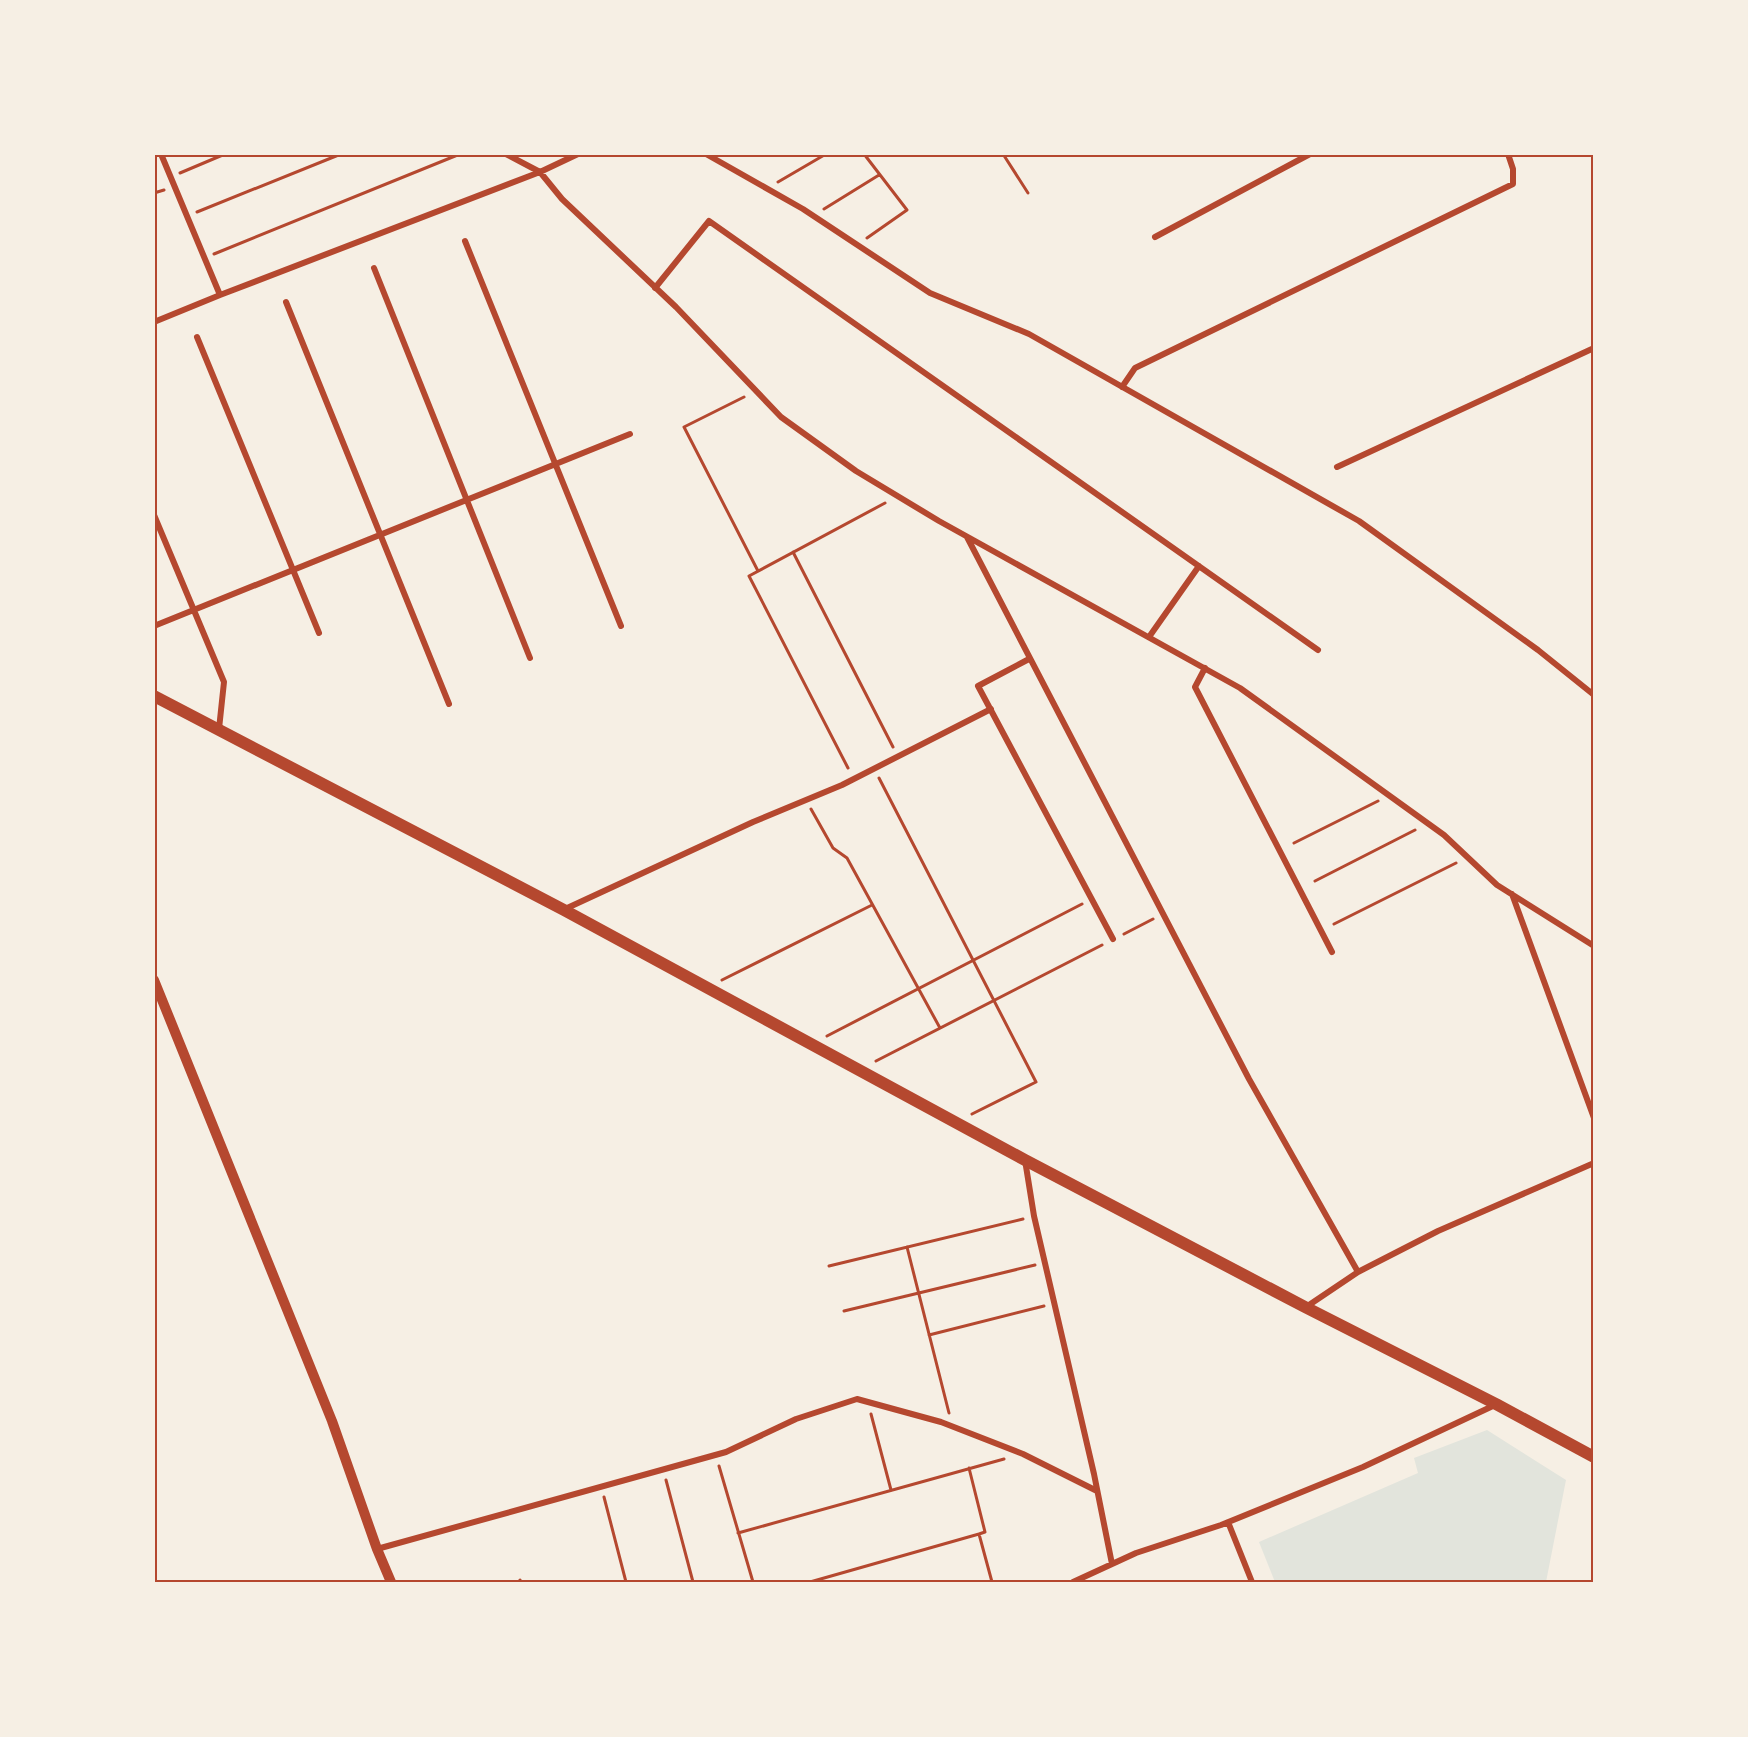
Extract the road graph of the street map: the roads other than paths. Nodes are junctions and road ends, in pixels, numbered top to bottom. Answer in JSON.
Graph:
{"nodes":[{"id":1,"x":160,"y":154,"type":"edge"},
{"id":2,"x":506,"y":154,"type":"edge"},
{"id":3,"x":578,"y":154,"type":"edge"},
{"id":4,"x":706,"y":154,"type":"edge"},
{"id":5,"x":1310,"y":154,"type":"edge"},
{"id":6,"x":1508,"y":154,"type":"edge"},
{"id":7,"x":540,"y":172,"type":"junction"},
{"id":8,"x":1155,"y":237,"type":"dead end"},
{"id":9,"x":465,"y":241,"type":"dead end"},
{"id":10,"x":374,"y":268,"type":"dead end"},
{"id":11,"x":655,"y":288,"type":"junction"},
{"id":12,"x":220,"y":295,"type":"junction"},
{"id":13,"x":286,"y":302,"type":"dead end"},
{"id":14,"x":154,"y":322,"type":"edge"},
{"id":15,"x":197,"y":338,"type":"dead end"},
{"id":16,"x":1593,"y":348,"type":"edge"},
{"id":17,"x":1122,"y":387,"type":"junction"},
{"id":18,"x":630,"y":434,"type":"dead end"},
{"id":19,"x":555,"y":464,"type":"junction"},
{"id":20,"x":1337,"y":467,"type":"dead end"},
{"id":21,"x":467,"y":500,"type":"junction"},
{"id":22,"x":154,"y":515,"type":"edge"},
{"id":23,"x":381,"y":535,"type":"junction"},
{"id":24,"x":967,"y":537,"type":"junction"},
{"id":25,"x":1199,"y":566,"type":"junction"},
{"id":26,"x":293,"y":571,"type":"junction"},
{"id":27,"x":195,"y":610,"type":"junction"},
{"id":28,"x":154,"y":626,"type":"edge"},
{"id":29,"x":621,"y":626,"type":"dead end"},
{"id":30,"x":319,"y":633,"type":"dead end"},
{"id":31,"x":1149,"y":636,"type":"junction"},
{"id":32,"x":1318,"y":650,"type":"dead end"},
{"id":33,"x":530,"y":657,"type":"dead end"},
{"id":34,"x":1029,"y":659,"type":"junction"},
{"id":35,"x":1204,"y":668,"type":"junction"},
{"id":36,"x":1593,"y":695,"type":"edge"},
{"id":37,"x":154,"y":696,"type":"edge"},
{"id":38,"x":449,"y":704,"type":"dead end"},
{"id":39,"x":991,"y":709,"type":"junction"},
{"id":40,"x":219,"y":729,"type":"junction"},
{"id":41,"x":1512,"y":894,"type":"junction"},
{"id":42,"x":564,"y":910,"type":"junction"},
{"id":43,"x":1113,"y":939,"type":"road end"},
{"id":44,"x":1593,"y":946,"type":"edge"},
{"id":45,"x":1332,"y":952,"type":"dead end"},
{"id":46,"x":154,"y":980,"type":"edge"},
{"id":47,"x":1593,"y":1118,"type":"edge"},
{"id":48,"x":1025,"y":1160,"type":"junction"},
{"id":49,"x":1593,"y":1163,"type":"edge"},
{"id":50,"x":1358,"y":1272,"type":"junction"},
{"id":51,"x":1305,"y":1307,"type":"junction"},
{"id":52,"x":1496,"y":1404,"type":"junction"},
{"id":53,"x":1593,"y":1457,"type":"edge"},
{"id":54,"x":1098,"y":1491,"type":"junction"},
{"id":55,"x":1228,"y":1522,"type":"junction"},
{"id":56,"x":377,"y":1549,"type":"junction"},
{"id":57,"x":1112,"y":1564,"type":"junction"},
{"id":58,"x":391,"y":1582,"type":"edge"},
{"id":59,"x":1073,"y":1582,"type":"edge"},
{"id":60,"x":1252,"y":1582,"type":"edge"}],
"edges":[{"from":1,"to":12,"type":"street"},
{"from":2,"to":7,"type":"street"},
{"from":3,"to":7,"type":"street"},
{"from":4,"to":17,"type":"street"},
{"from":5,"to":8,"type":"street"},
{"from":6,"to":17,"type":"street"},
{"from":7,"to":11,"type":"street"},
{"from":7,"to":12,"type":"street"},
{"from":9,"to":19,"type":"street"},
{"from":10,"to":21,"type":"street"},
{"from":11,"to":24,"type":"street"},
{"from":11,"to":25,"type":"street"},
{"from":12,"to":14,"type":"street"},
{"from":13,"to":23,"type":"street"},
{"from":15,"to":26,"type":"street"},
{"from":16,"to":20,"type":"street"},
{"from":17,"to":36,"type":"street"},
{"from":18,"to":19,"type":"street"},
{"from":19,"to":21,"type":"street"},
{"from":19,"to":29,"type":"street"},
{"from":21,"to":23,"type":"street"},
{"from":21,"to":33,"type":"street"},
{"from":22,"to":27,"type":"street"},
{"from":23,"to":26,"type":"street"},
{"from":23,"to":38,"type":"street"},
{"from":24,"to":31,"type":"street"},
{"from":24,"to":34,"type":"street"},
{"from":25,"to":31,"type":"street"},
{"from":25,"to":32,"type":"street"},
{"from":26,"to":27,"type":"street"},
{"from":26,"to":30,"type":"street"},
{"from":27,"to":28,"type":"street"},
{"from":27,"to":40,"type":"street"},
{"from":31,"to":35,"type":"street"},
{"from":34,"to":39,"type":"street"},
{"from":34,"to":50,"type":"street"},
{"from":35,"to":41,"type":"street"},
{"from":35,"to":45,"type":"street"},
{"from":37,"to":40,"type":"main road"},
{"from":39,"to":42,"type":"street"},
{"from":39,"to":43,"type":"street"},
{"from":40,"to":42,"type":"main road"},
{"from":41,"to":44,"type":"street"},
{"from":41,"to":47,"type":"street"},
{"from":42,"to":48,"type":"main road"},
{"from":46,"to":56,"type":"street"},
{"from":48,"to":51,"type":"main road"},
{"from":48,"to":54,"type":"street"},
{"from":49,"to":50,"type":"street"},
{"from":50,"to":51,"type":"street"},
{"from":51,"to":52,"type":"main road"},
{"from":52,"to":53,"type":"main road"},
{"from":52,"to":55,"type":"street"},
{"from":54,"to":56,"type":"street"},
{"from":54,"to":57,"type":"street"},
{"from":55,"to":57,"type":"street"},
{"from":55,"to":60,"type":"street"},
{"from":56,"to":58,"type":"street"},
{"from":57,"to":59,"type":"street"}]}
